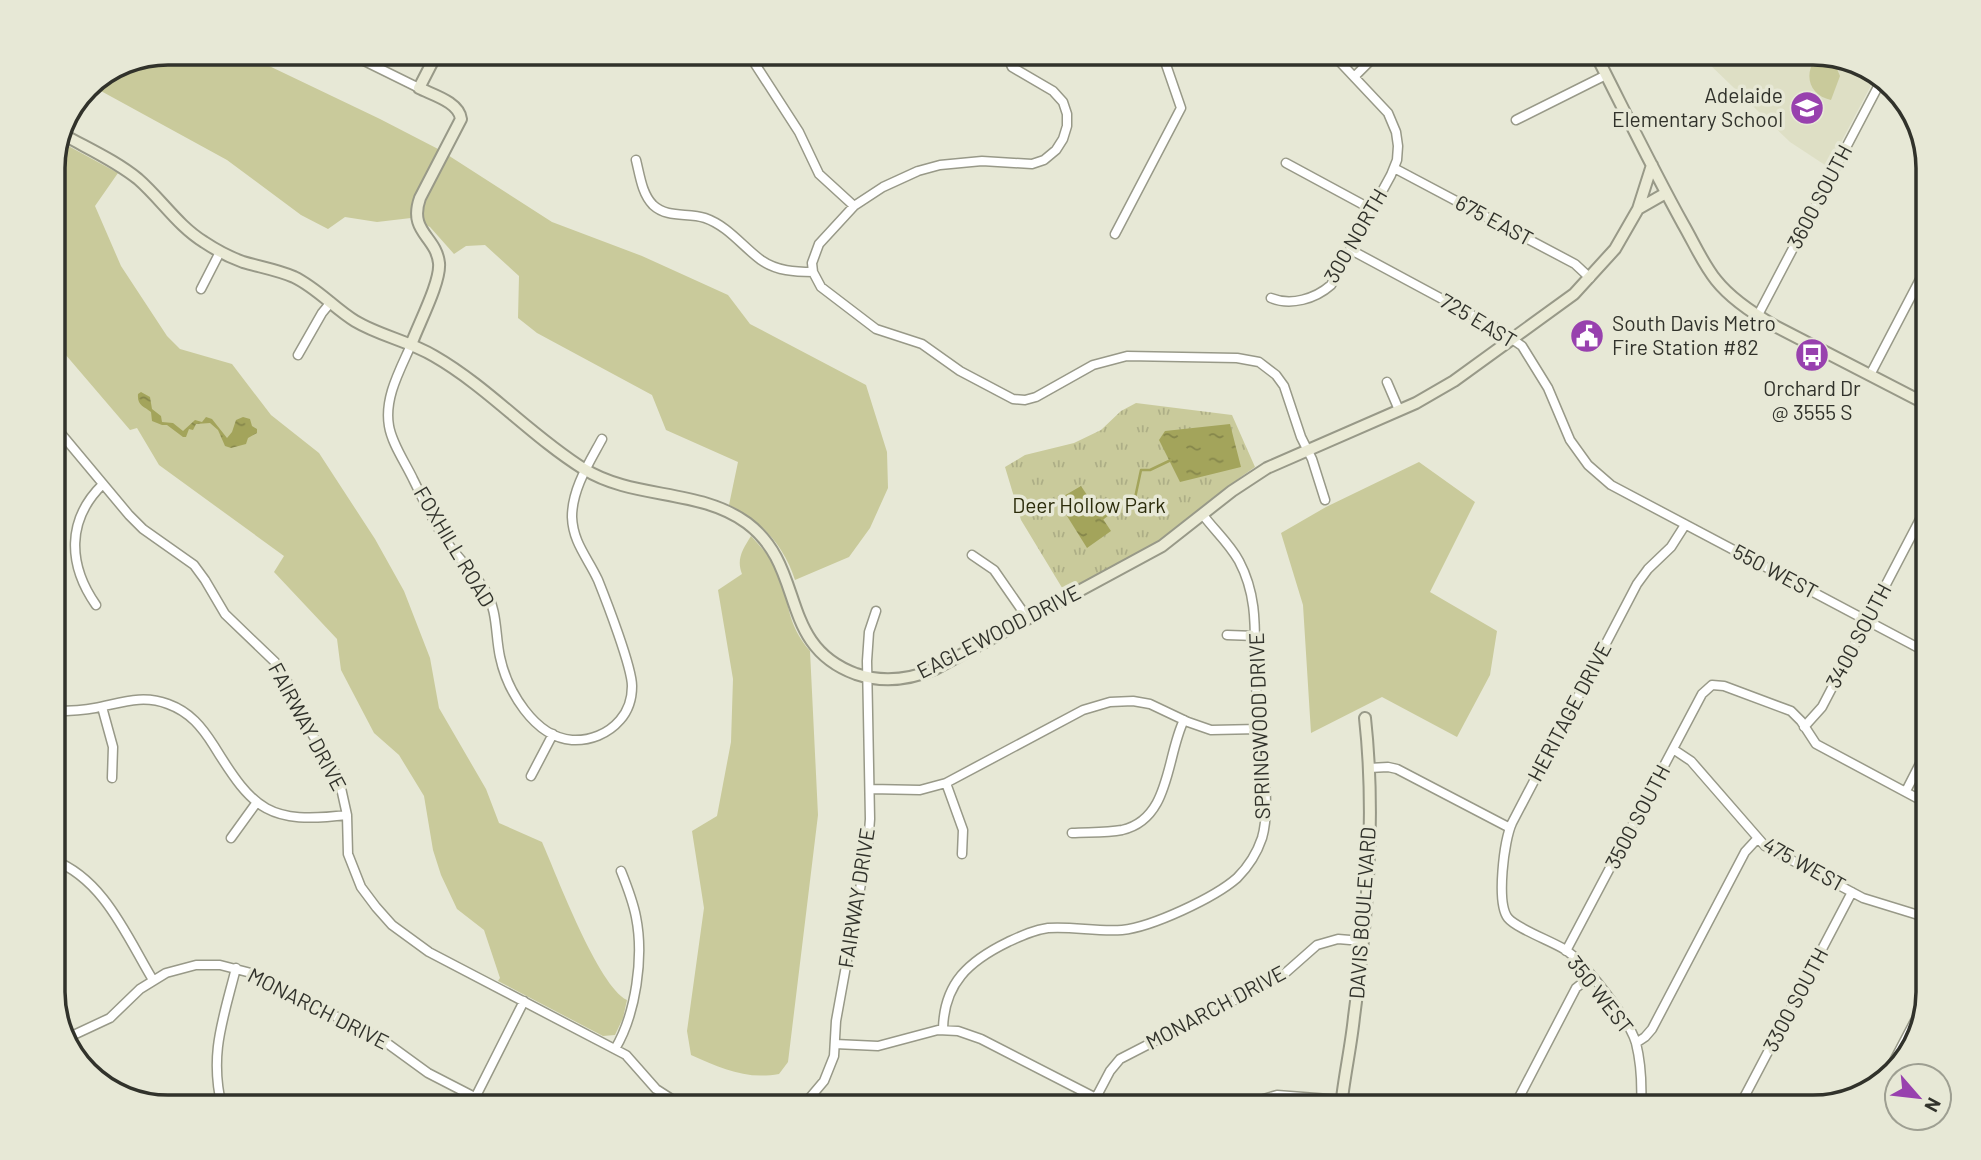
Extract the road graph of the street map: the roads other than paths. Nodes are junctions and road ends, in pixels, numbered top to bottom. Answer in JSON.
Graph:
{"nodes":[{"id":1,"x":374,"y":65,"type":"edge"},
{"id":2,"x":430,"y":65,"type":"edge"},
{"id":3,"x":756,"y":65,"type":"edge"},
{"id":4,"x":1011,"y":65,"type":"edge"},
{"id":5,"x":1166,"y":65,"type":"edge"},
{"id":6,"x":1344,"y":65,"type":"edge"},
{"id":7,"x":1366,"y":65,"type":"edge"},
{"id":8,"x":1601,"y":65,"type":"edge"},
{"id":9,"x":1606,"y":75,"type":"junction"},
{"id":10,"x":1354,"y":77,"type":"junction"},
{"id":11,"x":1878,"y":87,"type":"edge"},
{"id":12,"x":419,"y":88,"type":"junction"},
{"id":13,"x":1516,"y":120,"type":"dead end"},
{"id":14,"x":69,"y":138,"type":"edge"},
{"id":15,"x":636,"y":160,"type":"dead end"},
{"id":16,"x":1286,"y":163,"type":"dead end"},
{"id":17,"x":1652,"y":165,"type":"junction"},
{"id":18,"x":1394,"y":168,"type":"junction"},
{"id":19,"x":1666,"y":193,"type":"junction"},
{"id":20,"x":854,"y":206,"type":"junction"},
{"id":21,"x":1638,"y":209,"type":"junction"},
{"id":22,"x":1373,"y":210,"type":"junction"},
{"id":23,"x":1115,"y":234,"type":"dead end"},
{"id":24,"x":1351,"y":250,"type":"junction"},
{"id":25,"x":220,"y":252,"type":"junction"},
{"id":26,"x":813,"y":272,"type":"junction"},
{"id":27,"x":1590,"y":278,"type":"junction"},
{"id":28,"x":1916,"y":287,"type":"edge"},
{"id":29,"x":201,"y":289,"type":"dead end"},
{"id":30,"x":1271,"y":298,"type":"dead end"},
{"id":31,"x":331,"y":302,"type":"junction"},
{"id":32,"x":1758,"y":315,"type":"junction"},
{"id":33,"x":1513,"y":339,"type":"junction"},
{"id":34,"x":411,"y":345,"type":"junction"},
{"id":35,"x":298,"y":355,"type":"dead end"},
{"id":36,"x":1870,"y":375,"type":"junction"},
{"id":37,"x":1387,"y":382,"type":"dead end"},
{"id":38,"x":1916,"y":399,"type":"edge"},
{"id":39,"x":1399,"y":410,"type":"junction"},
{"id":40,"x":65,"y":438,"type":"edge"},
{"id":41,"x":602,"y":439,"type":"dead end"},
{"id":42,"x":1307,"y":449,"type":"junction"},
{"id":43,"x":586,"y":470,"type":"junction"},
{"id":44,"x":103,"y":484,"type":"junction"},
{"id":45,"x":1622,"y":492,"type":"joint"},
{"id":46,"x":1325,"y":500,"type":"dead end"},
{"id":47,"x":1203,"y":515,"type":"junction"},
{"id":48,"x":1685,"y":525,"type":"junction"},
{"id":49,"x":1916,"y":527,"type":"edge"},
{"id":50,"x":972,"y":555,"type":"dead end"},
{"id":51,"x":96,"y":606,"type":"dead end"},
{"id":52,"x":876,"y":611,"type":"dead end"},
{"id":53,"x":1028,"y":619,"type":"junction"},
{"id":54,"x":1866,"y":622,"type":"junction"},
{"id":55,"x":1227,"y":635,"type":"dead end"},
{"id":56,"x":1256,"y":636,"type":"junction"},
{"id":57,"x":1916,"y":647,"type":"edge"},
{"id":58,"x":867,"y":677,"type":"junction"},
{"id":59,"x":102,"y":706,"type":"junction"},
{"id":60,"x":65,"y":711,"type":"edge"},
{"id":61,"x":1365,"y":718,"type":"dead end"},
{"id":62,"x":1184,"y":720,"type":"junction"},
{"id":63,"x":1804,"y":727,"type":"junction"},
{"id":64,"x":1259,"y":729,"type":"junction"},
{"id":65,"x":553,"y":734,"type":"junction"},
{"id":66,"x":1673,"y":748,"type":"junction"},
{"id":67,"x":1369,"y":768,"type":"junction"},
{"id":68,"x":1916,"y":771,"type":"edge"},
{"id":69,"x":531,"y":776,"type":"dead end"},
{"id":70,"x":112,"y":778,"type":"dead end"},
{"id":71,"x":946,"y":783,"type":"junction"},
{"id":72,"x":870,"y":789,"type":"junction"},
{"id":73,"x":1906,"y":791,"type":"junction"},
{"id":74,"x":1916,"y":797,"type":"edge"},
{"id":75,"x":257,"y":802,"type":"junction"},
{"id":76,"x":347,"y":815,"type":"junction"},
{"id":77,"x":1510,"y":828,"type":"junction"},
{"id":78,"x":1072,"y":833,"type":"dead end"},
{"id":79,"x":231,"y":838,"type":"dead end"},
{"id":80,"x":1757,"y":839,"type":"junction"},
{"id":81,"x":962,"y":854,"type":"dead end"},
{"id":82,"x":65,"y":866,"type":"edge"},
{"id":83,"x":621,"y":871,"type":"dead end"},
{"id":84,"x":1852,"y":892,"type":"junction"},
{"id":85,"x":1916,"y":915,"type":"edge"},
{"id":86,"x":1506,"y":916,"type":"joint"},
{"id":87,"x":1362,"y":941,"type":"junction"},
{"id":88,"x":1566,"y":951,"type":"junction"},
{"id":89,"x":236,"y":968,"type":"junction"},
{"id":90,"x":1591,"y":976,"type":"junction"},
{"id":91,"x":153,"y":980,"type":"junction"},
{"id":92,"x":524,"y":1001,"type":"junction"},
{"id":93,"x":943,"y":1029,"type":"junction"},
{"id":94,"x":74,"y":1035,"type":"edge"},
{"id":95,"x":1636,"y":1043,"type":"junction"},
{"id":96,"x":835,"y":1044,"type":"junction"},
{"id":97,"x":615,"y":1049,"type":"junction"},
{"id":98,"x":219,"y":1095,"type":"edge"},
{"id":99,"x":469,"y":1095,"type":"edge"},
{"id":100,"x":477,"y":1095,"type":"edge"},
{"id":101,"x":663,"y":1095,"type":"edge"},
{"id":102,"x":813,"y":1095,"type":"edge"},
{"id":103,"x":1090,"y":1095,"type":"edge"},
{"id":104,"x":1098,"y":1095,"type":"edge"},
{"id":105,"x":1343,"y":1095,"type":"edge"},
{"id":106,"x":1521,"y":1095,"type":"edge"},
{"id":107,"x":1640,"y":1095,"type":"edge"},
{"id":108,"x":1746,"y":1095,"type":"edge"}],
"edges":[{"from":1,"to":12,"type":"street"},
{"from":2,"to":12,"type":"main road"},
{"from":3,"to":20,"type":"street"},
{"from":4,"to":20,"type":"street"},
{"from":5,"to":23,"type":"street"},
{"from":6,"to":10,"type":"street"},
{"from":7,"to":10,"type":"street"},
{"from":8,"to":9,"type":"main road"},
{"from":9,"to":13,"type":"street"},
{"from":9,"to":17,"type":"main road"},
{"from":10,"to":18,"type":"street"},
{"from":11,"to":32,"type":"street","name":"3600 SOUTH"},
{"from":12,"to":34,"type":"main road","name":"FOXHILL ROAD"},
{"from":14,"to":25,"type":"main road","name":"EAGLEWOOD DRIVE"},
{"from":15,"to":26,"type":"street"},
{"from":16,"to":22,"type":"street"},
{"from":17,"to":19,"type":"main road"},
{"from":17,"to":21,"type":"main road","name":"EAGLEWOOD DRIVE"},
{"from":18,"to":22,"type":"street","name":"300 NORTH"},
{"from":18,"to":27,"type":"street","name":"675 EAST"},
{"from":19,"to":21,"type":"main road"},
{"from":19,"to":32,"type":"main road"},
{"from":20,"to":26,"type":"street"},
{"from":21,"to":27,"type":"main road","name":"EAGLEWOOD DRIVE"},
{"from":22,"to":24,"type":"street","name":"300 NORTH"},
{"from":24,"to":30,"type":"street","name":"300 NORTH"},
{"from":24,"to":33,"type":"street","name":"725 EAST"},
{"from":25,"to":29,"type":"street"},
{"from":25,"to":31,"type":"main road","name":"EAGLEWOOD DRIVE"},
{"from":26,"to":42,"type":"street"},
{"from":27,"to":33,"type":"main road","name":"EAGLEWOOD DRIVE"},
{"from":28,"to":36,"type":"street"},
{"from":31,"to":34,"type":"main road","name":"EAGLEWOOD DRIVE"},
{"from":31,"to":35,"type":"street"},
{"from":32,"to":36,"type":"main road"},
{"from":33,"to":39,"type":"main road","name":"EAGLEWOOD DRIVE"},
{"from":33,"to":45,"type":"street","name":"725 EAST"},
{"from":34,"to":43,"type":"main road","name":"EAGLEWOOD DRIVE"},
{"from":34,"to":65,"type":"street","name":"FOXHILL ROAD"},
{"from":36,"to":38,"type":"main road"},
{"from":37,"to":39,"type":"street"},
{"from":39,"to":42,"type":"main road","name":"EAGLEWOOD DRIVE"},
{"from":40,"to":44,"type":"street","name":"FAIRWAY DRIVE"},
{"from":41,"to":43,"type":"street"},
{"from":42,"to":46,"type":"street"},
{"from":42,"to":47,"type":"main road","name":"EAGLEWOOD DRIVE"},
{"from":43,"to":58,"type":"main road","name":"EAGLEWOOD DRIVE"},
{"from":43,"to":65,"type":"street"},
{"from":44,"to":51,"type":"street"},
{"from":44,"to":76,"type":"street","name":"FAIRWAY DRIVE"},
{"from":45,"to":48,"type":"street","name":"550 WEST"},
{"from":47,"to":53,"type":"main road","name":"EAGLEWOOD DRIVE"},
{"from":47,"to":56,"type":"street","name":"SPRINGWOOD DRIVE"},
{"from":48,"to":54,"type":"street","name":"550 WEST"},
{"from":48,"to":77,"type":"street","name":"HERITAGE DRIVE"},
{"from":49,"to":54,"type":"street","name":"3400 SOUTH"},
{"from":50,"to":53,"type":"street"},
{"from":52,"to":58,"type":"street","name":"FAIRWAY DRIVE"},
{"from":53,"to":58,"type":"main road","name":"EAGLEWOOD DRIVE"},
{"from":54,"to":57,"type":"street","name":"550 WEST"},
{"from":54,"to":63,"type":"street","name":"3400 SOUTH"},
{"from":55,"to":56,"type":"street"},
{"from":56,"to":64,"type":"street","name":"SPRINGWOOD DRIVE"},
{"from":58,"to":72,"type":"street","name":"FAIRWAY DRIVE"},
{"from":59,"to":60,"type":"street"},
{"from":59,"to":70,"type":"street"},
{"from":59,"to":75,"type":"street"},
{"from":61,"to":67,"type":"main road","name":"DAVIS BOULEVARD"},
{"from":62,"to":64,"type":"street"},
{"from":62,"to":71,"type":"street"},
{"from":62,"to":78,"type":"street"},
{"from":63,"to":66,"type":"street","name":"3500 SOUTH"},
{"from":63,"to":73,"type":"street"},
{"from":64,"to":93,"type":"street","name":"SPRINGWOOD DRIVE"},
{"from":65,"to":69,"type":"street"},
{"from":66,"to":80,"type":"street","name":"475 WEST"},
{"from":66,"to":88,"type":"street","name":"3500 SOUTH"},
{"from":67,"to":77,"type":"street"},
{"from":67,"to":87,"type":"main road","name":"DAVIS BOULEVARD"},
{"from":68,"to":73,"type":"street"},
{"from":71,"to":72,"type":"street"},
{"from":71,"to":81,"type":"street"},
{"from":72,"to":96,"type":"street","name":"FAIRWAY DRIVE"},
{"from":73,"to":74,"type":"street"},
{"from":75,"to":76,"type":"street"},
{"from":75,"to":79,"type":"street"},
{"from":76,"to":92,"type":"street","name":"FAIRWAY DRIVE"},
{"from":77,"to":86,"type":"street","name":"HERITAGE DRIVE"},
{"from":80,"to":84,"type":"street","name":"475 WEST"},
{"from":80,"to":95,"type":"street"},
{"from":82,"to":91,"type":"street"},
{"from":83,"to":97,"type":"street"},
{"from":84,"to":85,"type":"street","name":"475 WEST"},
{"from":84,"to":108,"type":"street","name":"3300 SOUTH"},
{"from":86,"to":88,"type":"street","name":"350 WEST"},
{"from":87,"to":104,"type":"street","name":"MONARCH DRIVE"},
{"from":87,"to":105,"type":"main road","name":"DAVIS BOULEVARD"},
{"from":88,"to":90,"type":"street","name":"350 WEST"},
{"from":89,"to":91,"type":"street","name":"MONARCH DRIVE"},
{"from":89,"to":98,"type":"street"},
{"from":89,"to":99,"type":"street","name":"MONARCH DRIVE"},
{"from":90,"to":95,"type":"street","name":"350 WEST"},
{"from":90,"to":106,"type":"street"},
{"from":91,"to":94,"type":"street","name":"MONARCH DRIVE"},
{"from":92,"to":97,"type":"street","name":"FAIRWAY DRIVE"},
{"from":92,"to":100,"type":"street"},
{"from":93,"to":96,"type":"street"},
{"from":93,"to":103,"type":"street"},
{"from":95,"to":107,"type":"street","name":"350 WEST"},
{"from":96,"to":102,"type":"street","name":"FAIRWAY DRIVE"},
{"from":97,"to":101,"type":"street","name":"FAIRWAY DRIVE"}]}
